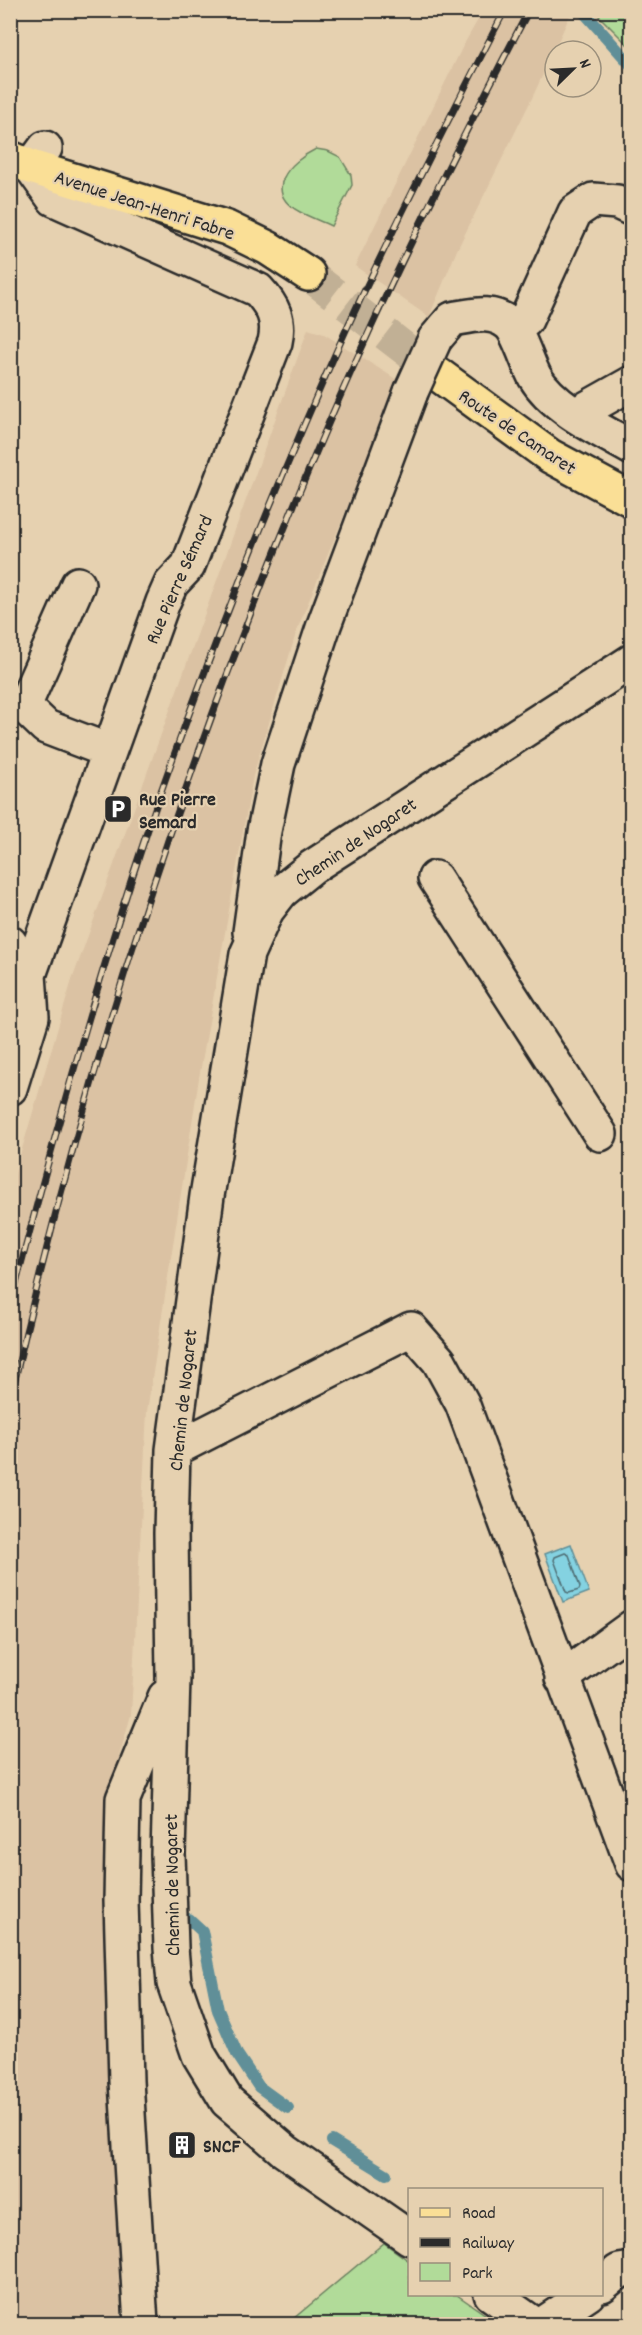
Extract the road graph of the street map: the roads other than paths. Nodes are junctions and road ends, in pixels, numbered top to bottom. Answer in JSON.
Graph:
{"nodes":[{"id":1,"x":29,"y":158,"type":"edge"},
{"id":2,"x":632,"y":209,"type":"edge"},
{"id":3,"x":308,"y":274,"type":"tunnel mouth"},
{"id":4,"x":510,"y":324,"type":"junction"},
{"id":5,"x":439,"y":375,"type":"tunnel mouth"},
{"id":6,"x":632,"y":383,"type":"edge"},
{"id":7,"x":576,"y":415,"type":"junction"},
{"id":8,"x":632,"y":448,"type":"edge"},
{"id":9,"x":632,"y":500,"type":"edge"},
{"id":10,"x":78,"y":584,"type":"dead end"},
{"id":11,"x":632,"y":661,"type":"edge"},
{"id":12,"x":109,"y":751,"type":"junction"},
{"id":13,"x":435,"y":878,"type":"dead end"},
{"id":14,"x":10,"y":943,"type":"edge"},
{"id":15,"x":247,"y":954,"type":"junction"},
{"id":16,"x":29,"y":975,"type":"junction"},
{"id":17,"x":10,"y":1088,"type":"edge"},
{"id":18,"x":600,"y":1134,"type":"dead end"},
{"id":19,"x":173,"y":1450,"type":"junction"},
{"id":20,"x":632,"y":1627,"type":"edge"},
{"id":21,"x":173,"y":1678,"type":"junction"},
{"id":22,"x":562,"y":1678,"type":"junction"},
{"id":23,"x":632,"y":1864,"type":"edge"},
{"id":24,"x":408,"y":2237,"type":"edge"},
{"id":25,"x":632,"y":2269,"type":"edge"},
{"id":26,"x":603,"y":2284,"type":"edge"},
{"id":27,"x":492,"y":2296,"type":"edge"},
{"id":28,"x":586,"y":2296,"type":"edge"},
{"id":29,"x":141,"y":2325,"type":"edge"},
{"id":30,"x":534,"y":2325,"type":"edge"},
{"id":31,"x":543,"y":2325,"type":"edge"}],
"edges":[{"from":1,"to":3,"type":"main road","name":"Avenue Jean-Henri Fabre"},
{"from":1,"to":12,"type":"street","name":"Rue Pierre Sémard"},
{"from":2,"to":4,"type":"street"},
{"from":4,"to":7,"type":"street"},
{"from":4,"to":15,"type":"street","bridge":true},
{"from":5,"to":9,"type":"main road","name":"Route de Camaret"},
{"from":6,"to":7,"type":"street"},
{"from":7,"to":8,"type":"street"},
{"from":10,"to":12,"type":"street"},
{"from":11,"to":15,"type":"street","name":"Chemin de Nogaret"},
{"from":12,"to":16,"type":"street","name":"Rue Pierre Sémard"},
{"from":13,"to":18,"type":"street"},
{"from":14,"to":16,"type":"street"},
{"from":15,"to":19,"type":"street","name":"Chemin de Nogaret"},
{"from":16,"to":17,"type":"street","name":"Rue Pierre Sémard"},
{"from":19,"to":21,"type":"street","name":"Chemin de Nogaret"},
{"from":19,"to":22,"type":"street"},
{"from":20,"to":22,"type":"street"},
{"from":21,"to":24,"type":"street","name":"Chemin de Nogaret"},
{"from":21,"to":29,"type":"street"},
{"from":22,"to":23,"type":"street"},
{"from":25,"to":26,"type":"street"},
{"from":27,"to":30,"type":"street"},
{"from":28,"to":31,"type":"street"}]}
